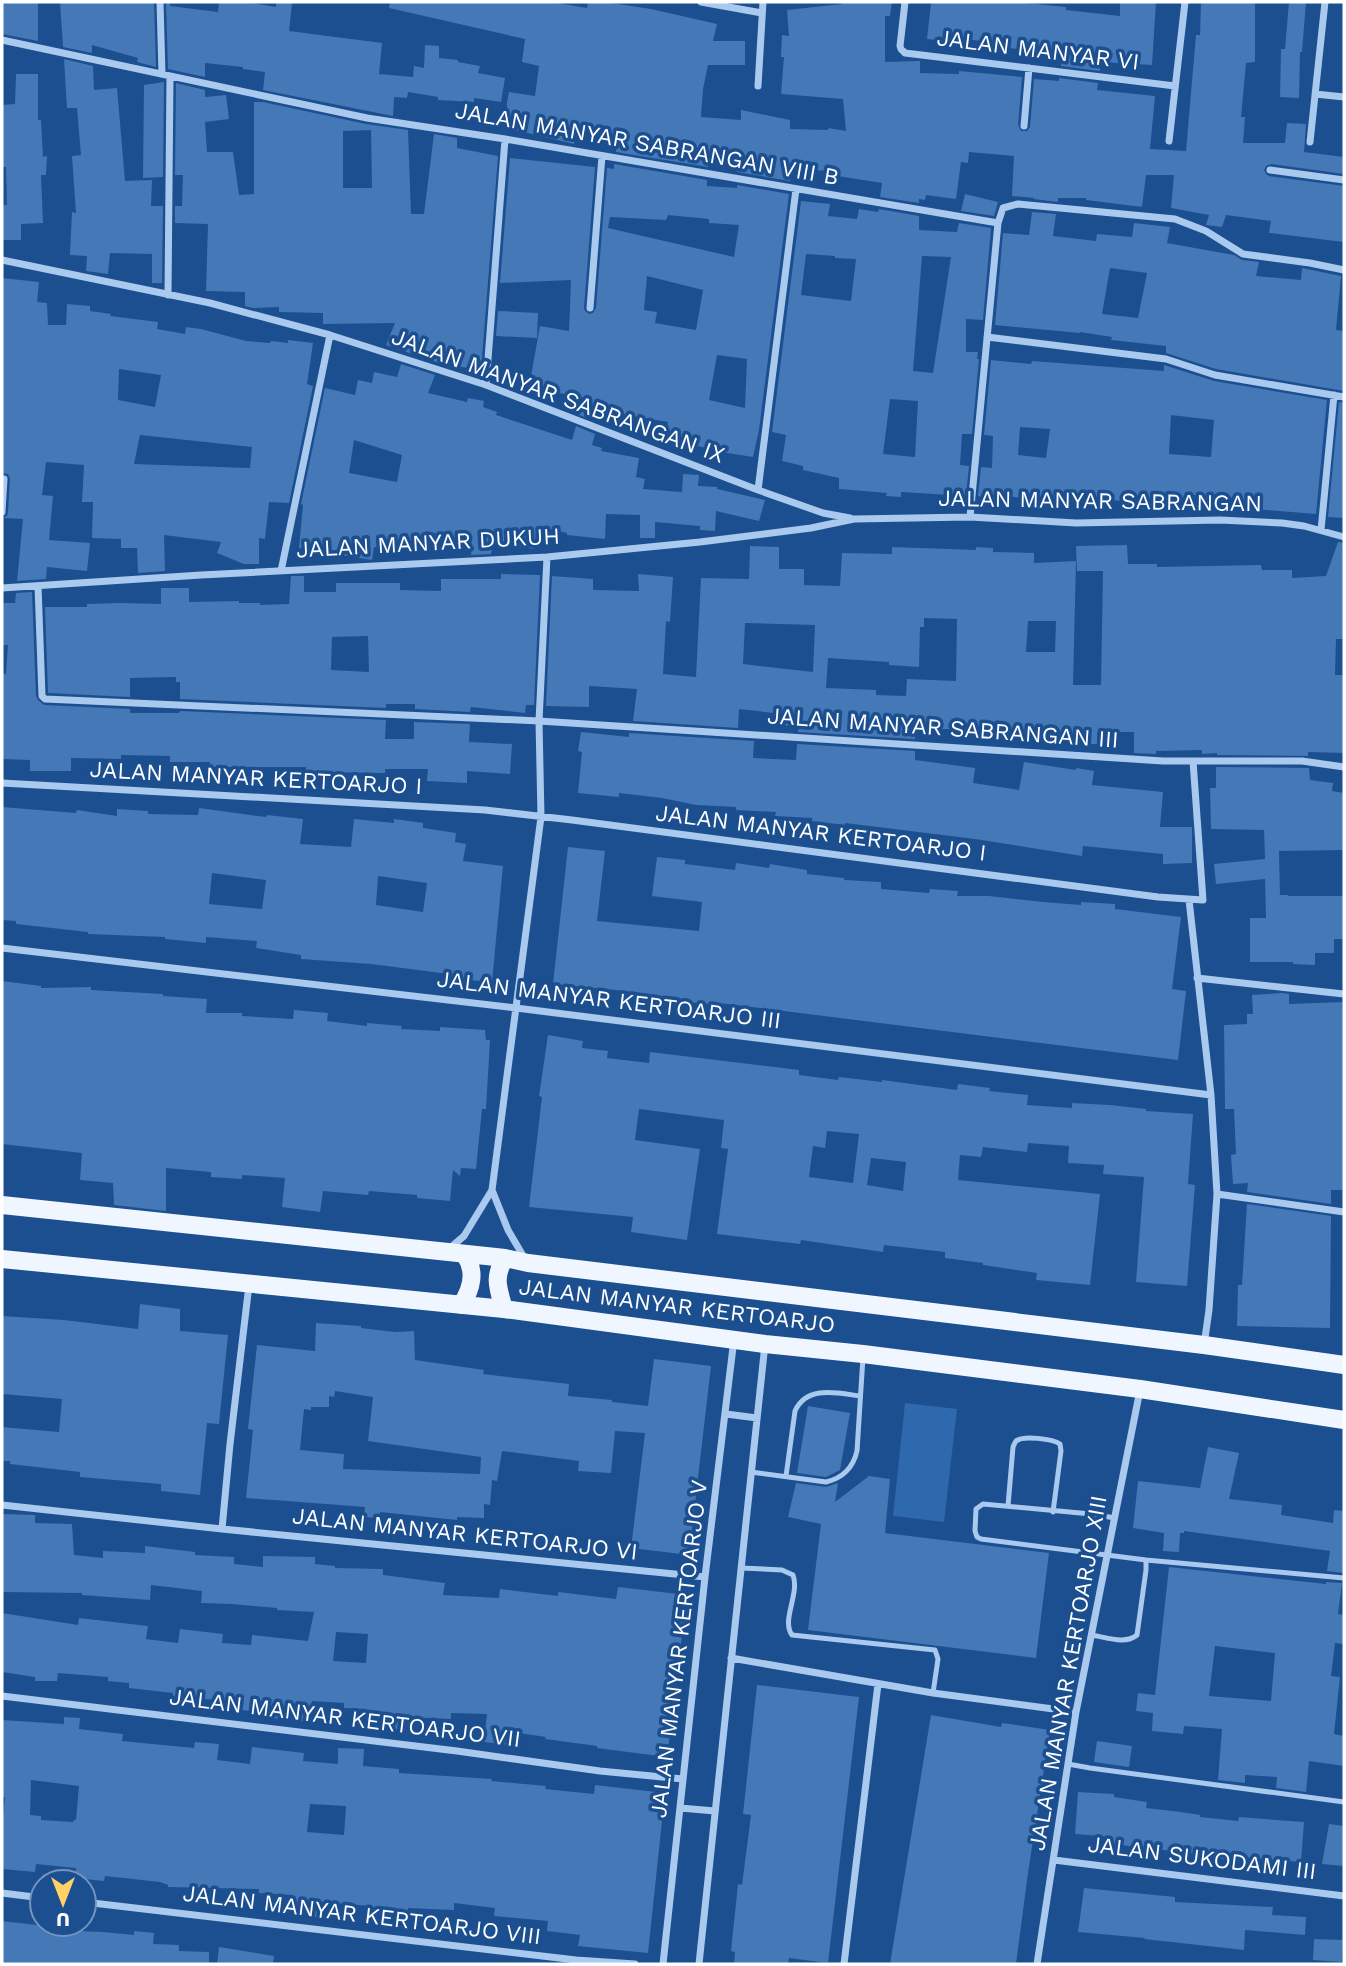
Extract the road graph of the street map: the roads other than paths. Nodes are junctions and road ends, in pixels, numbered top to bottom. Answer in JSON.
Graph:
{"nodes":[{"id":1,"x":160,"y":2,"type":"edge"},
{"id":2,"x":701,"y":2,"type":"edge"},
{"id":3,"x":763,"y":2,"type":"edge"},
{"id":4,"x":905,"y":2,"type":"edge"},
{"id":5,"x":1185,"y":2,"type":"edge"},
{"id":6,"x":1325,"y":2,"type":"edge"},
{"id":7,"x":762,"y":13,"type":"junction"},
{"id":8,"x":2,"y":40,"type":"edge"},
{"id":9,"x":1029,"y":68,"type":"junction"},
{"id":10,"x":166,"y":75,"type":"junction"},
{"id":11,"x":758,"y":86,"type":"dead end"},
{"id":12,"x":1175,"y":86,"type":"junction"},
{"id":13,"x":1315,"y":94,"type":"junction"},
{"id":14,"x":1344,"y":97,"type":"edge"},
{"id":15,"x":1024,"y":126,"type":"dead end"},
{"id":16,"x":505,"y":139,"type":"junction"},
{"id":17,"x":1169,"y":141,"type":"dead end"},
{"id":18,"x":1310,"y":142,"type":"dead end"},
{"id":19,"x":602,"y":156,"type":"junction"},
{"id":20,"x":1270,"y":170,"type":"dead end"},
{"id":21,"x":1344,"y":180,"type":"edge"},
{"id":22,"x":796,"y":189,"type":"junction"},
{"id":23,"x":998,"y":223,"type":"junction"},
{"id":24,"x":2,"y":260,"type":"edge"},
{"id":25,"x":1344,"y":270,"type":"edge"},
{"id":26,"x":168,"y":295,"type":"junction"},
{"id":27,"x":590,"y":308,"type":"dead end"},
{"id":28,"x":330,"y":335,"type":"junction"},
{"id":29,"x":987,"y":337,"type":"junction"},
{"id":30,"x":486,"y":385,"type":"junction"},
{"id":31,"x":1334,"y":395,"type":"junction"},
{"id":32,"x":1344,"y":397,"type":"edge"},
{"id":33,"x":4,"y":479,"type":"dead end"},
{"id":34,"x":758,"y":490,"type":"junction"},
{"id":35,"x":2,"y":512,"type":"edge"},
{"id":36,"x":970,"y":516,"type":"junction"},
{"id":37,"x":854,"y":519,"type":"junction"},
{"id":38,"x":1321,"y":530,"type":"junction"},
{"id":39,"x":1344,"y":537,"type":"edge"},
{"id":40,"x":547,"y":557,"type":"junction"},
{"id":41,"x":281,"y":570,"type":"junction"},
{"id":42,"x":38,"y":586,"type":"junction"},
{"id":43,"x":2,"y":588,"type":"edge"},
{"id":44,"x":539,"y":722,"type":"junction"},
{"id":45,"x":1193,"y":761,"type":"junction"},
{"id":46,"x":1344,"y":767,"type":"edge"},
{"id":47,"x":2,"y":783,"type":"edge"},
{"id":48,"x":541,"y":817,"type":"junction"},
{"id":49,"x":1189,"y":900,"type":"junction"},
{"id":50,"x":2,"y":948,"type":"edge"},
{"id":51,"x":1197,"y":978,"type":"junction"},
{"id":52,"x":1344,"y":995,"type":"edge"},
{"id":53,"x":516,"y":1008,"type":"junction"},
{"id":54,"x":1211,"y":1095,"type":"junction"},
{"id":55,"x":492,"y":1190,"type":"junction"},
{"id":56,"x":1217,"y":1194,"type":"junction"},
{"id":57,"x":2,"y":1205,"type":"edge"},
{"id":58,"x":1344,"y":1212,"type":"edge"},
{"id":59,"x":445,"y":1252,"type":"junction"},
{"id":60,"x":465,"y":1255,"type":"junction"},
{"id":61,"x":505,"y":1258,"type":"junction"},
{"id":62,"x":2,"y":1259,"type":"edge"},
{"id":63,"x":528,"y":1263,"type":"junction"},
{"id":64,"x":249,"y":1285,"type":"junction"},
{"id":65,"x":461,"y":1305,"type":"junction"},
{"id":66,"x":504,"y":1309,"type":"junction"},
{"id":67,"x":734,"y":1339,"type":"junction"},
{"id":68,"x":765,"y":1344,"type":"junction"},
{"id":69,"x":1203,"y":1345,"type":"junction"},
{"id":70,"x":863,"y":1354,"type":"junction"},
{"id":71,"x":1344,"y":1365,"type":"edge"},
{"id":72,"x":1140,"y":1389,"type":"junction"},
{"id":73,"x":860,"y":1396,"type":"junction"},
{"id":74,"x":726,"y":1414,"type":"junction"},
{"id":75,"x":757,"y":1418,"type":"junction"},
{"id":76,"x":1344,"y":1420,"type":"edge"},
{"id":77,"x":751,"y":1472,"type":"junction"},
{"id":78,"x":786,"y":1476,"type":"junction"},
{"id":79,"x":2,"y":1505,"type":"edge"},
{"id":80,"x":1008,"y":1506,"type":"junction"},
{"id":81,"x":1053,"y":1512,"type":"junction"},
{"id":82,"x":1115,"y":1518,"type":"junction"},
{"id":83,"x":222,"y":1529,"type":"junction"},
{"id":84,"x":1107,"y":1555,"type":"junction"},
{"id":85,"x":1146,"y":1560,"type":"junction"},
{"id":86,"x":741,"y":1567,"type":"junction"},
{"id":87,"x":705,"y":1577,"type":"junction"},
{"id":88,"x":1344,"y":1578,"type":"edge"},
{"id":89,"x":1091,"y":1635,"type":"junction"},
{"id":90,"x":731,"y":1658,"type":"junction"},
{"id":91,"x":878,"y":1684,"type":"junction"},
{"id":92,"x":933,"y":1693,"type":"junction"},
{"id":93,"x":2,"y":1696,"type":"edge"},
{"id":94,"x":1076,"y":1712,"type":"junction"},
{"id":95,"x":1068,"y":1763,"type":"junction"},
{"id":96,"x":683,"y":1779,"type":"junction"},
{"id":97,"x":1344,"y":1802,"type":"edge"},
{"id":98,"x":680,"y":1808,"type":"junction"},
{"id":99,"x":715,"y":1811,"type":"junction"},
{"id":100,"x":1054,"y":1860,"type":"junction"},
{"id":101,"x":2,"y":1893,"type":"edge"},
{"id":102,"x":28,"y":1896,"type":"edge"},
{"id":103,"x":1344,"y":1896,"type":"edge"},
{"id":104,"x":98,"y":1904,"type":"edge"},
{"id":105,"x":635,"y":1964,"type":"edge"},
{"id":106,"x":663,"y":1964,"type":"edge"},
{"id":107,"x":699,"y":1964,"type":"edge"},
{"id":108,"x":844,"y":1964,"type":"edge"},
{"id":109,"x":1037,"y":1964,"type":"edge"}],
"edges":[{"from":1,"to":10,"type":"street"},
{"from":2,"to":7,"type":"street"},
{"from":3,"to":7,"type":"street"},
{"from":4,"to":9,"type":"street","name":"JALAN MANYAR VI"},
{"from":5,"to":12,"type":"street"},
{"from":6,"to":13,"type":"street"},
{"from":7,"to":11,"type":"street"},
{"from":8,"to":10,"type":"street","name":"JALAN MANYAR SABRANGAN VIII B"},
{"from":9,"to":12,"type":"street","name":"JALAN MANYAR VI"},
{"from":9,"to":15,"type":"street"},
{"from":10,"to":16,"type":"street","name":"JALAN MANYAR SABRANGAN VIII B"},
{"from":10,"to":26,"type":"street"},
{"from":12,"to":17,"type":"street"},
{"from":13,"to":14,"type":"street"},
{"from":13,"to":18,"type":"street"},
{"from":16,"to":19,"type":"street","name":"JALAN MANYAR SABRANGAN VIII B"},
{"from":16,"to":30,"type":"street"},
{"from":19,"to":22,"type":"street","name":"JALAN MANYAR SABRANGAN VIII B"},
{"from":19,"to":27,"type":"street"},
{"from":20,"to":21,"type":"street"},
{"from":22,"to":23,"type":"street","name":"JALAN MANYAR SABRANGAN VIII B"},
{"from":22,"to":34,"type":"street"},
{"from":23,"to":25,"type":"street"},
{"from":23,"to":29,"type":"street"},
{"from":24,"to":26,"type":"street","name":"JALAN MANYAR SABRANGAN IX"},
{"from":26,"to":28,"type":"street","name":"JALAN MANYAR SABRANGAN IX"},
{"from":28,"to":30,"type":"street","name":"JALAN MANYAR SABRANGAN IX"},
{"from":28,"to":41,"type":"street"},
{"from":29,"to":31,"type":"street"},
{"from":29,"to":36,"type":"street"},
{"from":30,"to":34,"type":"street","name":"JALAN MANYAR SABRANGAN IX"},
{"from":31,"to":32,"type":"street"},
{"from":31,"to":38,"type":"street"},
{"from":33,"to":35,"type":"street"},
{"from":34,"to":37,"type":"street","name":"JALAN MANYAR SABRANGAN IX"},
{"from":36,"to":37,"type":"street","name":"JALAN MANYAR SABRANGAN"},
{"from":36,"to":38,"type":"street","name":"JALAN MANYAR SABRANGAN"},
{"from":37,"to":40,"type":"street","name":"JALAN MANYAR DUKUH"},
{"from":38,"to":39,"type":"street","name":"JALAN MANYAR SABRANGAN"},
{"from":40,"to":41,"type":"street","name":"JALAN MANYAR DUKUH"},
{"from":40,"to":44,"type":"street"},
{"from":41,"to":42,"type":"street","name":"JALAN MANYAR DUKUH"},
{"from":42,"to":43,"type":"street","name":"JALAN MANYAR DUKUH"},
{"from":42,"to":44,"type":"street","name":"JALAN MANYAR SABRANGAN III"},
{"from":44,"to":45,"type":"street","name":"JALAN MANYAR SABRANGAN III"},
{"from":44,"to":48,"type":"street"},
{"from":45,"to":46,"type":"street","name":"JALAN MANYAR SABRANGAN III"},
{"from":45,"to":49,"type":"street"},
{"from":47,"to":48,"type":"street","name":"JALAN MANYAR KERTOARJO I"},
{"from":48,"to":49,"type":"street","name":"JALAN MANYAR KERTOARJO I"},
{"from":48,"to":53,"type":"street"},
{"from":49,"to":51,"type":"street"},
{"from":50,"to":53,"type":"street","name":"JALAN MANYAR KERTOARJO III"},
{"from":51,"to":52,"type":"street"},
{"from":51,"to":54,"type":"street"},
{"from":53,"to":54,"type":"street","name":"JALAN MANYAR KERTOARJO III"},
{"from":53,"to":55,"type":"street"},
{"from":54,"to":56,"type":"street"},
{"from":55,"to":59,"type":"street"},
{"from":55,"to":63,"type":"street"},
{"from":56,"to":58,"type":"street"},
{"from":56,"to":69,"type":"street"},
{"from":57,"to":59,"type":"main road","name":"JALAN MANYAR KERTOARJO"},
{"from":59,"to":60,"type":"main road","name":"JALAN MANYAR KERTOARJO"},
{"from":60,"to":61,"type":"main road","name":"JALAN MANYAR KERTOARJO"},
{"from":60,"to":65,"type":"main road"},
{"from":61,"to":63,"type":"main road","name":"JALAN MANYAR KERTOARJO"},
{"from":61,"to":66,"type":"main road"},
{"from":62,"to":64,"type":"main road","name":"JALAN MANYAR KERTOARJO"},
{"from":63,"to":69,"type":"main road","name":"JALAN MANYAR KERTOARJO"},
{"from":64,"to":65,"type":"main road","name":"JALAN MANYAR KERTOARJO"},
{"from":64,"to":83,"type":"street"},
{"from":65,"to":66,"type":"main road","name":"JALAN MANYAR KERTOARJO"},
{"from":66,"to":67,"type":"main road","name":"JALAN MANYAR KERTOARJO"},
{"from":67,"to":68,"type":"main road","name":"JALAN MANYAR KERTOARJO"},
{"from":67,"to":74,"type":"street","name":"JALAN MANYAR KERTOARJO V"},
{"from":68,"to":70,"type":"main road","name":"JALAN MANYAR KERTOARJO"},
{"from":68,"to":75,"type":"street"},
{"from":69,"to":71,"type":"main road","name":"JALAN MANYAR KERTOARJO"},
{"from":70,"to":72,"type":"main road","name":"JALAN MANYAR KERTOARJO"},
{"from":70,"to":73,"type":"lane"},
{"from":72,"to":76,"type":"main road","name":"JALAN MANYAR KERTOARJO"},
{"from":72,"to":82,"type":"street","name":"JALAN MANYAR KERTOARJO XIII"},
{"from":73,"to":78,"type":"lane"},
{"from":73,"to":78,"type":"lane"},
{"from":74,"to":75,"type":"street"},
{"from":74,"to":87,"type":"street","name":"JALAN MANYAR KERTOARJO V"},
{"from":75,"to":77,"type":"street"},
{"from":77,"to":78,"type":"lane"},
{"from":77,"to":86,"type":"street"},
{"from":79,"to":83,"type":"street","name":"JALAN MANYAR KERTOARJO VI"},
{"from":80,"to":81,"type":"lane"},
{"from":80,"to":81,"type":"lane"},
{"from":80,"to":84,"type":"lane"},
{"from":81,"to":82,"type":"lane"},
{"from":82,"to":84,"type":"street","name":"JALAN MANYAR KERTOARJO XIII"},
{"from":83,"to":87,"type":"street","name":"JALAN MANYAR KERTOARJO VI"},
{"from":84,"to":85,"type":"lane"},
{"from":84,"to":89,"type":"street","name":"JALAN MANYAR KERTOARJO XIII"},
{"from":85,"to":88,"type":"lane"},
{"from":85,"to":89,"type":"lane"},
{"from":86,"to":90,"type":"street"},
{"from":86,"to":92,"type":"lane"},
{"from":87,"to":96,"type":"street","name":"JALAN MANYAR KERTOARJO V"},
{"from":89,"to":94,"type":"street","name":"JALAN MANYAR KERTOARJO XIII"},
{"from":90,"to":91,"type":"street"},
{"from":90,"to":99,"type":"street"},
{"from":91,"to":92,"type":"street"},
{"from":91,"to":108,"type":"street"},
{"from":92,"to":94,"type":"street"},
{"from":93,"to":96,"type":"street","name":"JALAN MANYAR KERTOARJO VII"},
{"from":94,"to":95,"type":"street","name":"JALAN MANYAR KERTOARJO XIII"},
{"from":95,"to":97,"type":"lane"},
{"from":95,"to":100,"type":"street","name":"JALAN MANYAR KERTOARJO XIII"},
{"from":96,"to":98,"type":"street","name":"JALAN MANYAR KERTOARJO V"},
{"from":98,"to":99,"type":"street"},
{"from":98,"to":106,"type":"street","name":"JALAN MANYAR KERTOARJO V"},
{"from":99,"to":107,"type":"street"},
{"from":100,"to":103,"type":"street","name":"JALAN SUKODAMI III"},
{"from":100,"to":109,"type":"street","name":"JALAN MANYAR KERTOARJO XIII"},
{"from":101,"to":102,"type":"street"},
{"from":104,"to":105,"type":"street","name":"JALAN MANYAR KERTOARJO VIII"}]}
